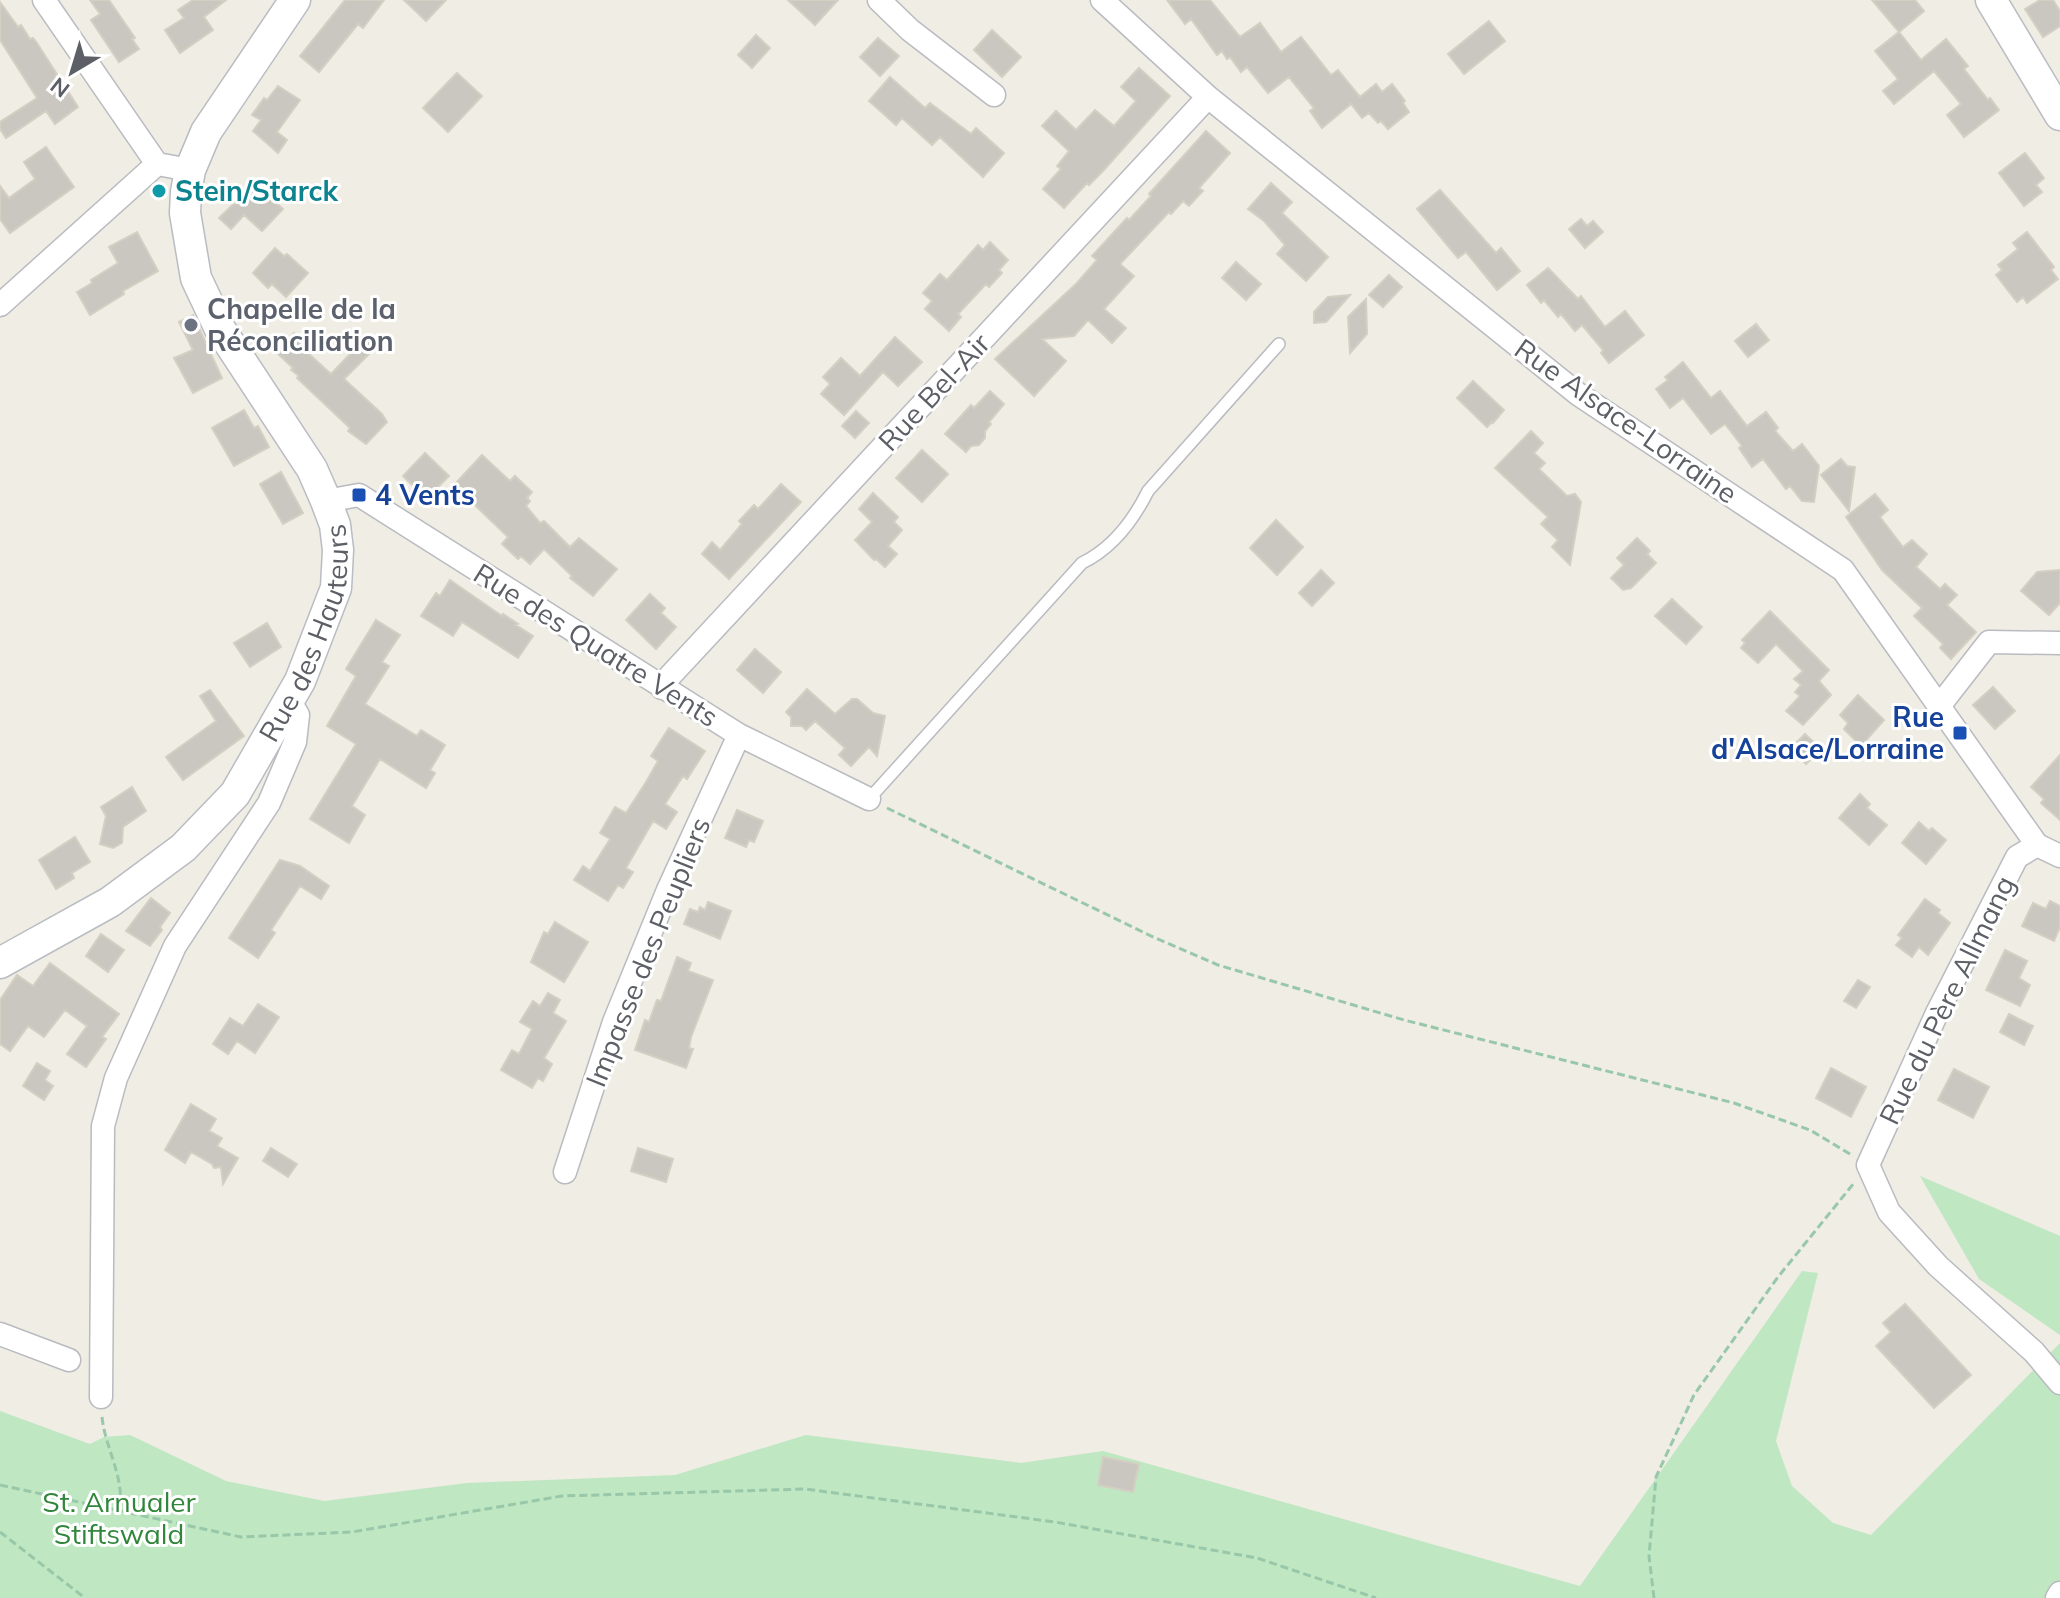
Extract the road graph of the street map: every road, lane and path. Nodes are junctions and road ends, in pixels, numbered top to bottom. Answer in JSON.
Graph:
{"nodes":[{"id":1,"x":44,"y":0,"type":"edge"},
{"id":2,"x":295,"y":0,"type":"edge"},
{"id":3,"x":879,"y":0,"type":"edge"},
{"id":4,"x":1102,"y":0,"type":"edge"},
{"id":5,"x":1991,"y":0,"type":"edge"},
{"id":6,"x":994,"y":95,"type":"dead end"},
{"id":7,"x":1208,"y":97,"type":"junction"},
{"id":8,"x":2060,"y":115,"type":"edge"},
{"id":9,"x":157,"y":164,"type":"junction"},
{"id":10,"x":190,"y":170,"type":"junction"},
{"id":11,"x":0,"y":305,"type":"edge"},
{"id":12,"x":1279,"y":344,"type":"dead end"},
{"id":13,"x":326,"y":501,"type":"junction"},
{"id":14,"x":2060,"y":643,"type":"edge"},
{"id":15,"x":662,"y":688,"type":"junction"},
{"id":16,"x":289,"y":700,"type":"junction"},
{"id":17,"x":1940,"y":705,"type":"junction"},
{"id":18,"x":739,"y":735,"type":"junction"},
{"id":19,"x":869,"y":799,"type":"junction"},
{"id":20,"x":2037,"y":845,"type":"junction"},
{"id":21,"x":2060,"y":856,"type":"edge"},
{"id":22,"x":0,"y":963,"type":"edge"},
{"id":23,"x":1868,"y":1165,"type":"junction"},
{"id":24,"x":565,"y":1172,"type":"dead end"},
{"id":25,"x":0,"y":1334,"type":"edge"},
{"id":26,"x":69,"y":1360,"type":"dead end"},
{"id":27,"x":2060,"y":1383,"type":"edge"},
{"id":28,"x":101,"y":1397,"type":"joint"},
{"id":29,"x":0,"y":1485,"type":"edge"},
{"id":30,"x":119,"y":1510,"type":"junction"},
{"id":31,"x":0,"y":1532,"type":"edge"},
{"id":32,"x":85,"y":1598,"type":"edge"},
{"id":33,"x":1376,"y":1598,"type":"edge"},
{"id":34,"x":1654,"y":1598,"type":"edge"}],
"edges":[{"from":1,"to":9,"type":"street"},
{"from":2,"to":10,"type":"street","name":"Rue des Hauteurs"},
{"from":3,"to":6,"type":"street"},
{"from":4,"to":7,"type":"street","name":"Rue Alsace-Lorraine"},
{"from":5,"to":8,"type":"street"},
{"from":7,"to":15,"type":"street","name":"Rue Bel-Air"},
{"from":7,"to":17,"type":"street","name":"Rue Alsace-Lorraine"},
{"from":9,"to":10,"type":"street"},
{"from":9,"to":11,"type":"street"},
{"from":10,"to":13,"type":"street","name":"Rue des Hauteurs"},
{"from":12,"to":19,"type":"lane"},
{"from":13,"to":15,"type":"street","name":"Rue des Quatre Vents"},
{"from":13,"to":16,"type":"street","name":"Rue des Hauteurs"},
{"from":14,"to":17,"type":"street"},
{"from":15,"to":18,"type":"street","name":"Rue des Quatre Vents"},
{"from":16,"to":22,"type":"street","name":"Rue des Hauteurs"},
{"from":16,"to":28,"type":"street"},
{"from":17,"to":20,"type":"street","name":"Rue Alsace-Lorraine"},
{"from":18,"to":19,"type":"street","name":"Rue des Quatre Vents"},
{"from":18,"to":24,"type":"street","name":"Impasse des Peupliers"},
{"from":19,"to":23,"type":"path"},
{"from":20,"to":21,"type":"street","name":"Rue Alsace-Lorraine"},
{"from":20,"to":23,"type":"street","name":"Rue du Père Allmang"},
{"from":23,"to":27,"type":"street"},
{"from":23,"to":34,"type":"path"},
{"from":25,"to":26,"type":"street"},
{"from":28,"to":30,"type":"path"},
{"from":29,"to":30,"type":"path"},
{"from":30,"to":33,"type":"path"},
{"from":31,"to":32,"type":"path"}]}
